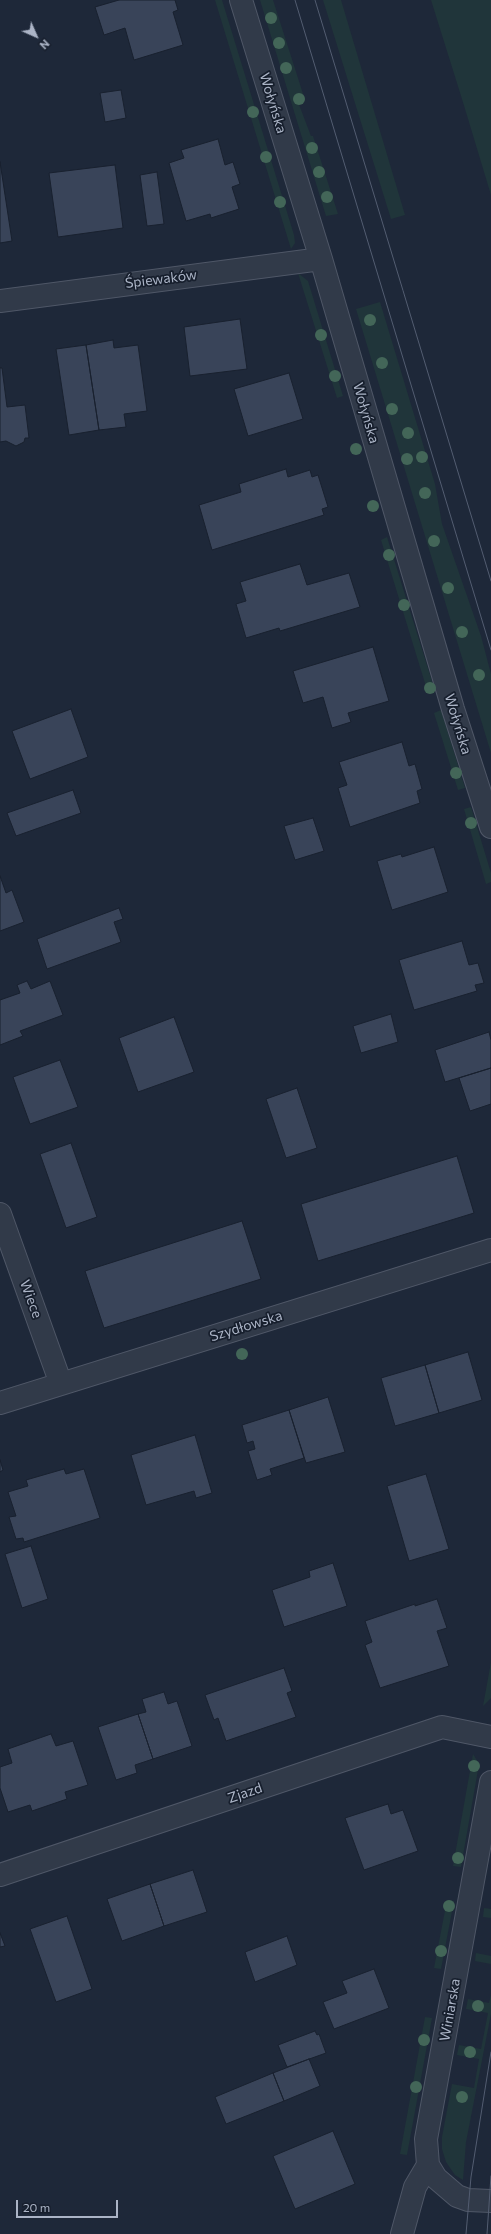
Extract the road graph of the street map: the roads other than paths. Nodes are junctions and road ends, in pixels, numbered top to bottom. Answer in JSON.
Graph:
{"nodes":[{"id":1,"x":241,"y":0,"type":"edge"},
{"id":2,"x":321,"y":258,"type":"junction"},
{"id":3,"x":0,"y":300,"type":"edge"},
{"id":4,"x":491,"y":827,"type":"edge"},
{"id":5,"x":0,"y":1214,"type":"edge"},
{"id":6,"x":491,"y":1250,"type":"edge"},
{"id":7,"x":61,"y":1384,"type":"junction"},
{"id":8,"x":0,"y":1403,"type":"edge"},
{"id":9,"x":491,"y":1737,"type":"edge"},
{"id":10,"x":491,"y":1782,"type":"edge"},
{"id":11,"x":0,"y":1876,"type":"edge"},
{"id":12,"x":428,"y":2165,"type":"junction"},
{"id":13,"x":491,"y":2201,"type":"edge"},
{"id":14,"x":402,"y":2234,"type":"edge"}],
"edges":[{"from":1,"to":2,"type":"street","name":"Wołyńska"},
{"from":2,"to":3,"type":"street","name":"Śpiewaków"},
{"from":2,"to":4,"type":"street","name":"Wołyńska"},
{"from":5,"to":7,"type":"street","name":"Wiece"},
{"from":6,"to":7,"type":"street","name":"Szydłowska"},
{"from":7,"to":8,"type":"street","name":"Szydłowska"},
{"from":9,"to":11,"type":"street","name":"Zjazd"},
{"from":10,"to":12,"type":"street","name":"Winiarska"},
{"from":12,"to":13,"type":"street"},
{"from":12,"to":14,"type":"street"}]}
